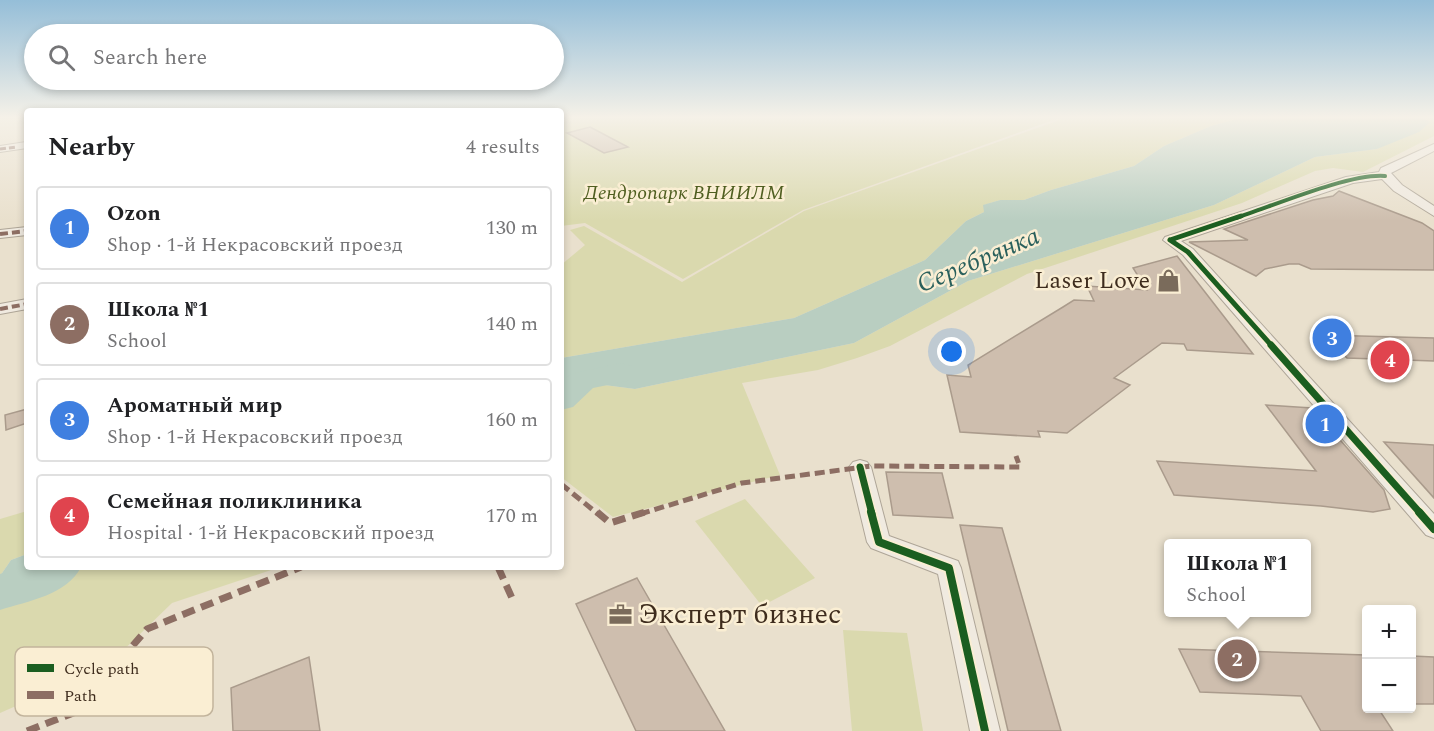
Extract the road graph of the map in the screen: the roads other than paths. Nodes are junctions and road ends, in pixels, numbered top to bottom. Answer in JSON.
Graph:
{"nodes":[{"id":1,"x":1423,"y":152,"type":"edge"},
{"id":2,"x":1385,"y":176,"type":"junction"},
{"id":3,"x":1434,"y":212,"type":"edge"},
{"id":4,"x":24,"y":231,"type":"edge"},
{"id":5,"x":0,"y":234,"type":"edge"},
{"id":6,"x":24,"y":305,"type":"edge"},
{"id":7,"x":0,"y":309,"type":"edge"},
{"id":8,"x":860,"y":467,"type":"dead end"},
{"id":9,"x":1434,"y":529,"type":"edge"},
{"id":10,"x":985,"y":731,"type":"edge"}],
"edges":[{"from":1,"to":2,"type":"street"},
{"from":2,"to":3,"type":"street"},
{"from":2,"to":9,"type":"street"},
{"from":4,"to":5,"type":"street"},
{"from":6,"to":7,"type":"street"},
{"from":8,"to":10,"type":"street"}]}
